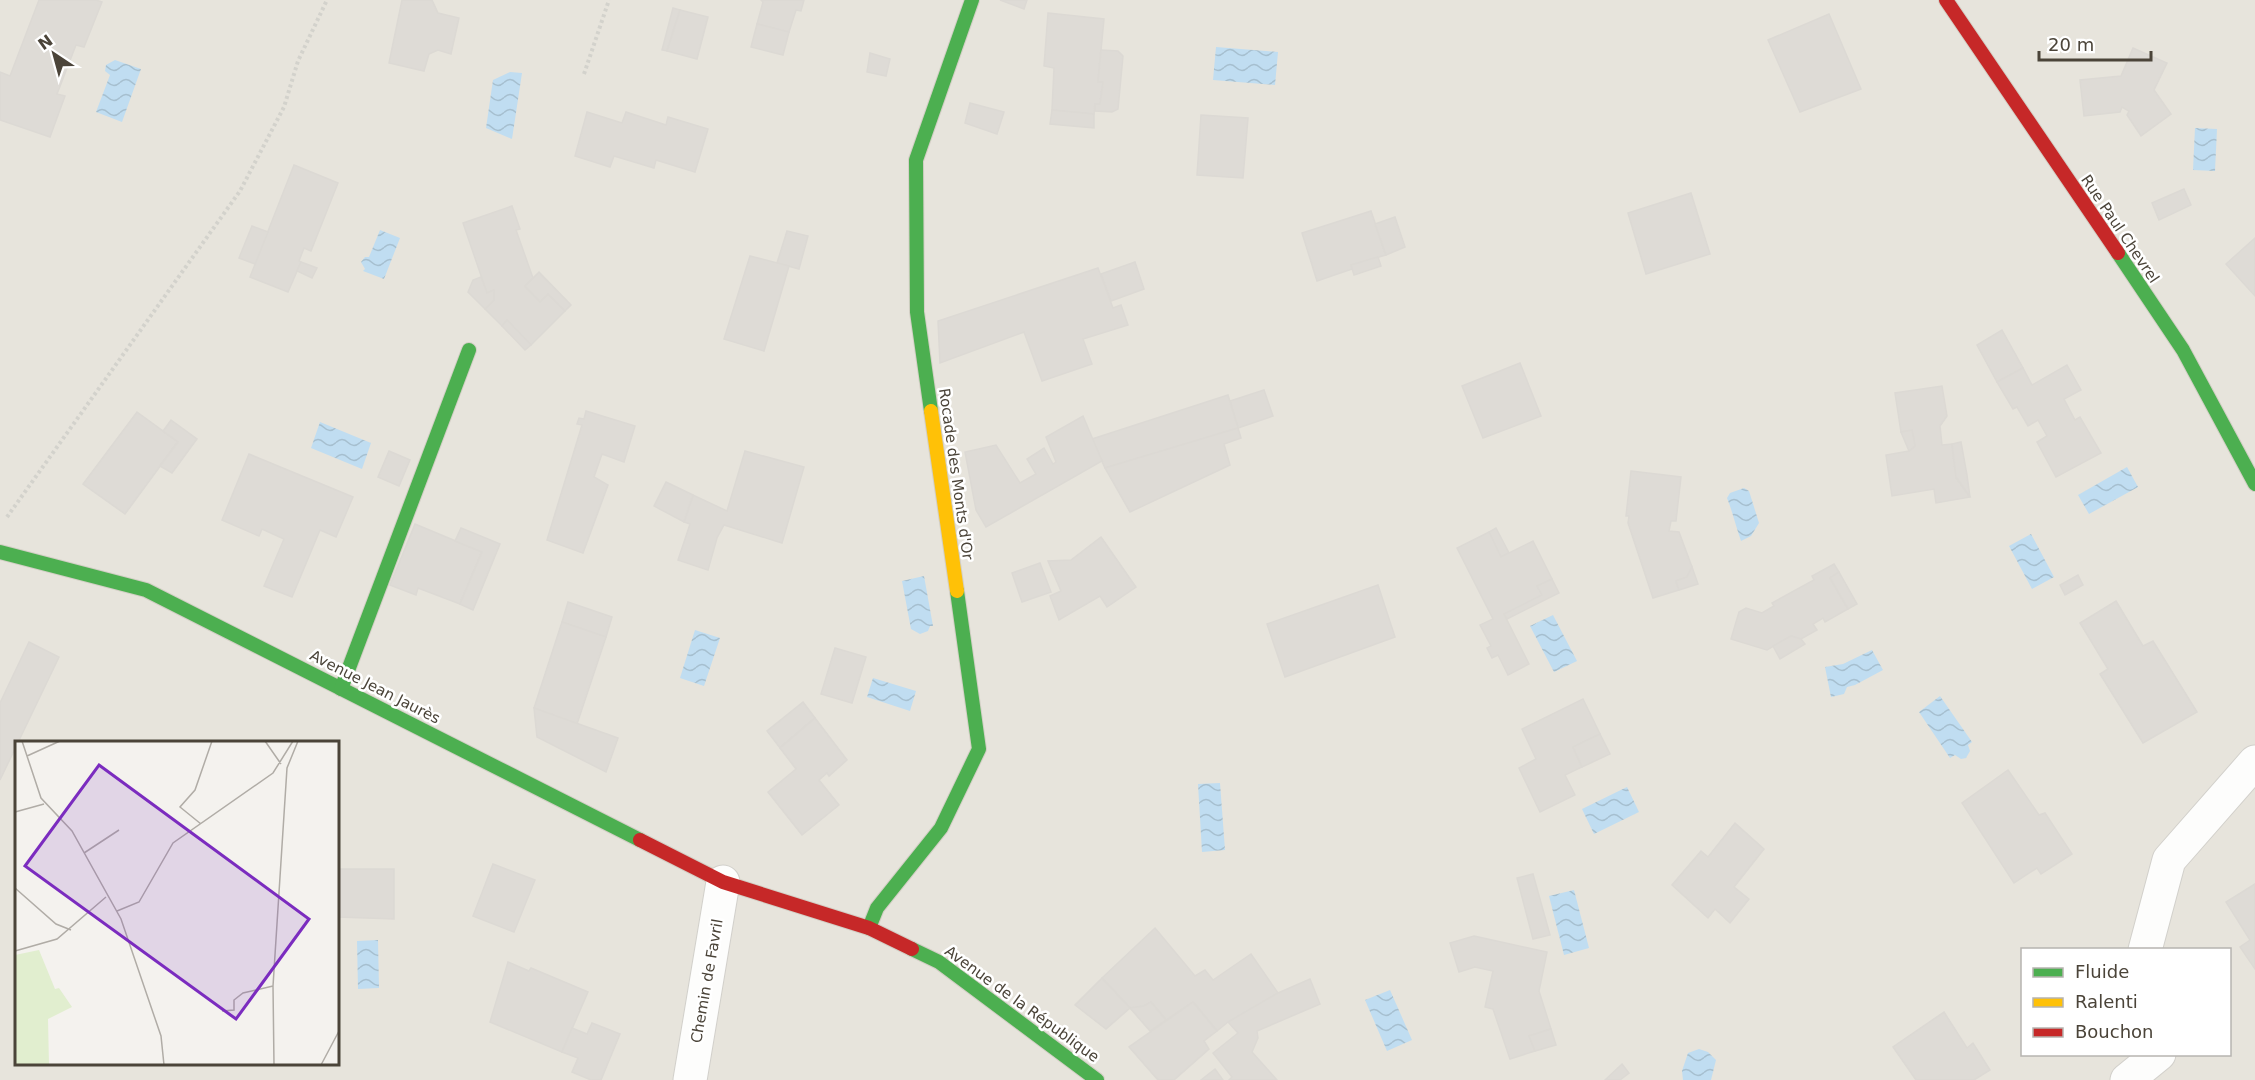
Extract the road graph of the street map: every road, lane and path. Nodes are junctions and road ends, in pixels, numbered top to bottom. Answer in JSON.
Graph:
{"nodes":[{"id":1,"x":327,"y":0,"type":"edge"},
{"id":2,"x":609,"y":0,"type":"edge"},
{"id":3,"x":972,"y":0,"type":"edge"},
{"id":4,"x":1946,"y":0,"type":"edge"},
{"id":5,"x":584,"y":74,"type":"dead end"},
{"id":6,"x":469,"y":351,"type":"dead end"},
{"id":7,"x":2255,"y":484,"type":"edge"},
{"id":8,"x":7,"y":517,"type":"dead end"},
{"id":9,"x":0,"y":552,"type":"edge"},
{"id":10,"x":341,"y":689,"type":"junction"},
{"id":11,"x":2255,"y":762,"type":"edge"},
{"id":12,"x":723,"y":882,"type":"junction"},
{"id":13,"x":869,"y":928,"type":"junction"},
{"id":14,"x":2146,"y":948,"type":"edge"},
{"id":15,"x":2157,"y":1056,"type":"edge"},
{"id":16,"x":690,"y":1080,"type":"edge"},
{"id":17,"x":1097,"y":1080,"type":"edge"},
{"id":18,"x":2127,"y":1080,"type":"edge"}],
"edges":[{"from":1,"to":8,"type":"path"},
{"from":2,"to":5,"type":"path"},
{"from":3,"to":13,"type":"street","name":"Rocade des Monts d'Or"},
{"from":4,"to":7,"type":"street","name":"Rue Paul Chevrel"},
{"from":6,"to":10,"type":"street"},
{"from":9,"to":10,"type":"street","name":"Avenue Jean Jaurès"},
{"from":10,"to":12,"type":"street","name":"Avenue Jean Jaurès"},
{"from":11,"to":14,"type":"street"},
{"from":12,"to":13,"type":"street","name":"Avenue de la République"},
{"from":12,"to":16,"type":"street","name":"Chemin de Favril"},
{"from":13,"to":17,"type":"street","name":"Avenue de la République"},
{"from":15,"to":18,"type":"street"}]}
